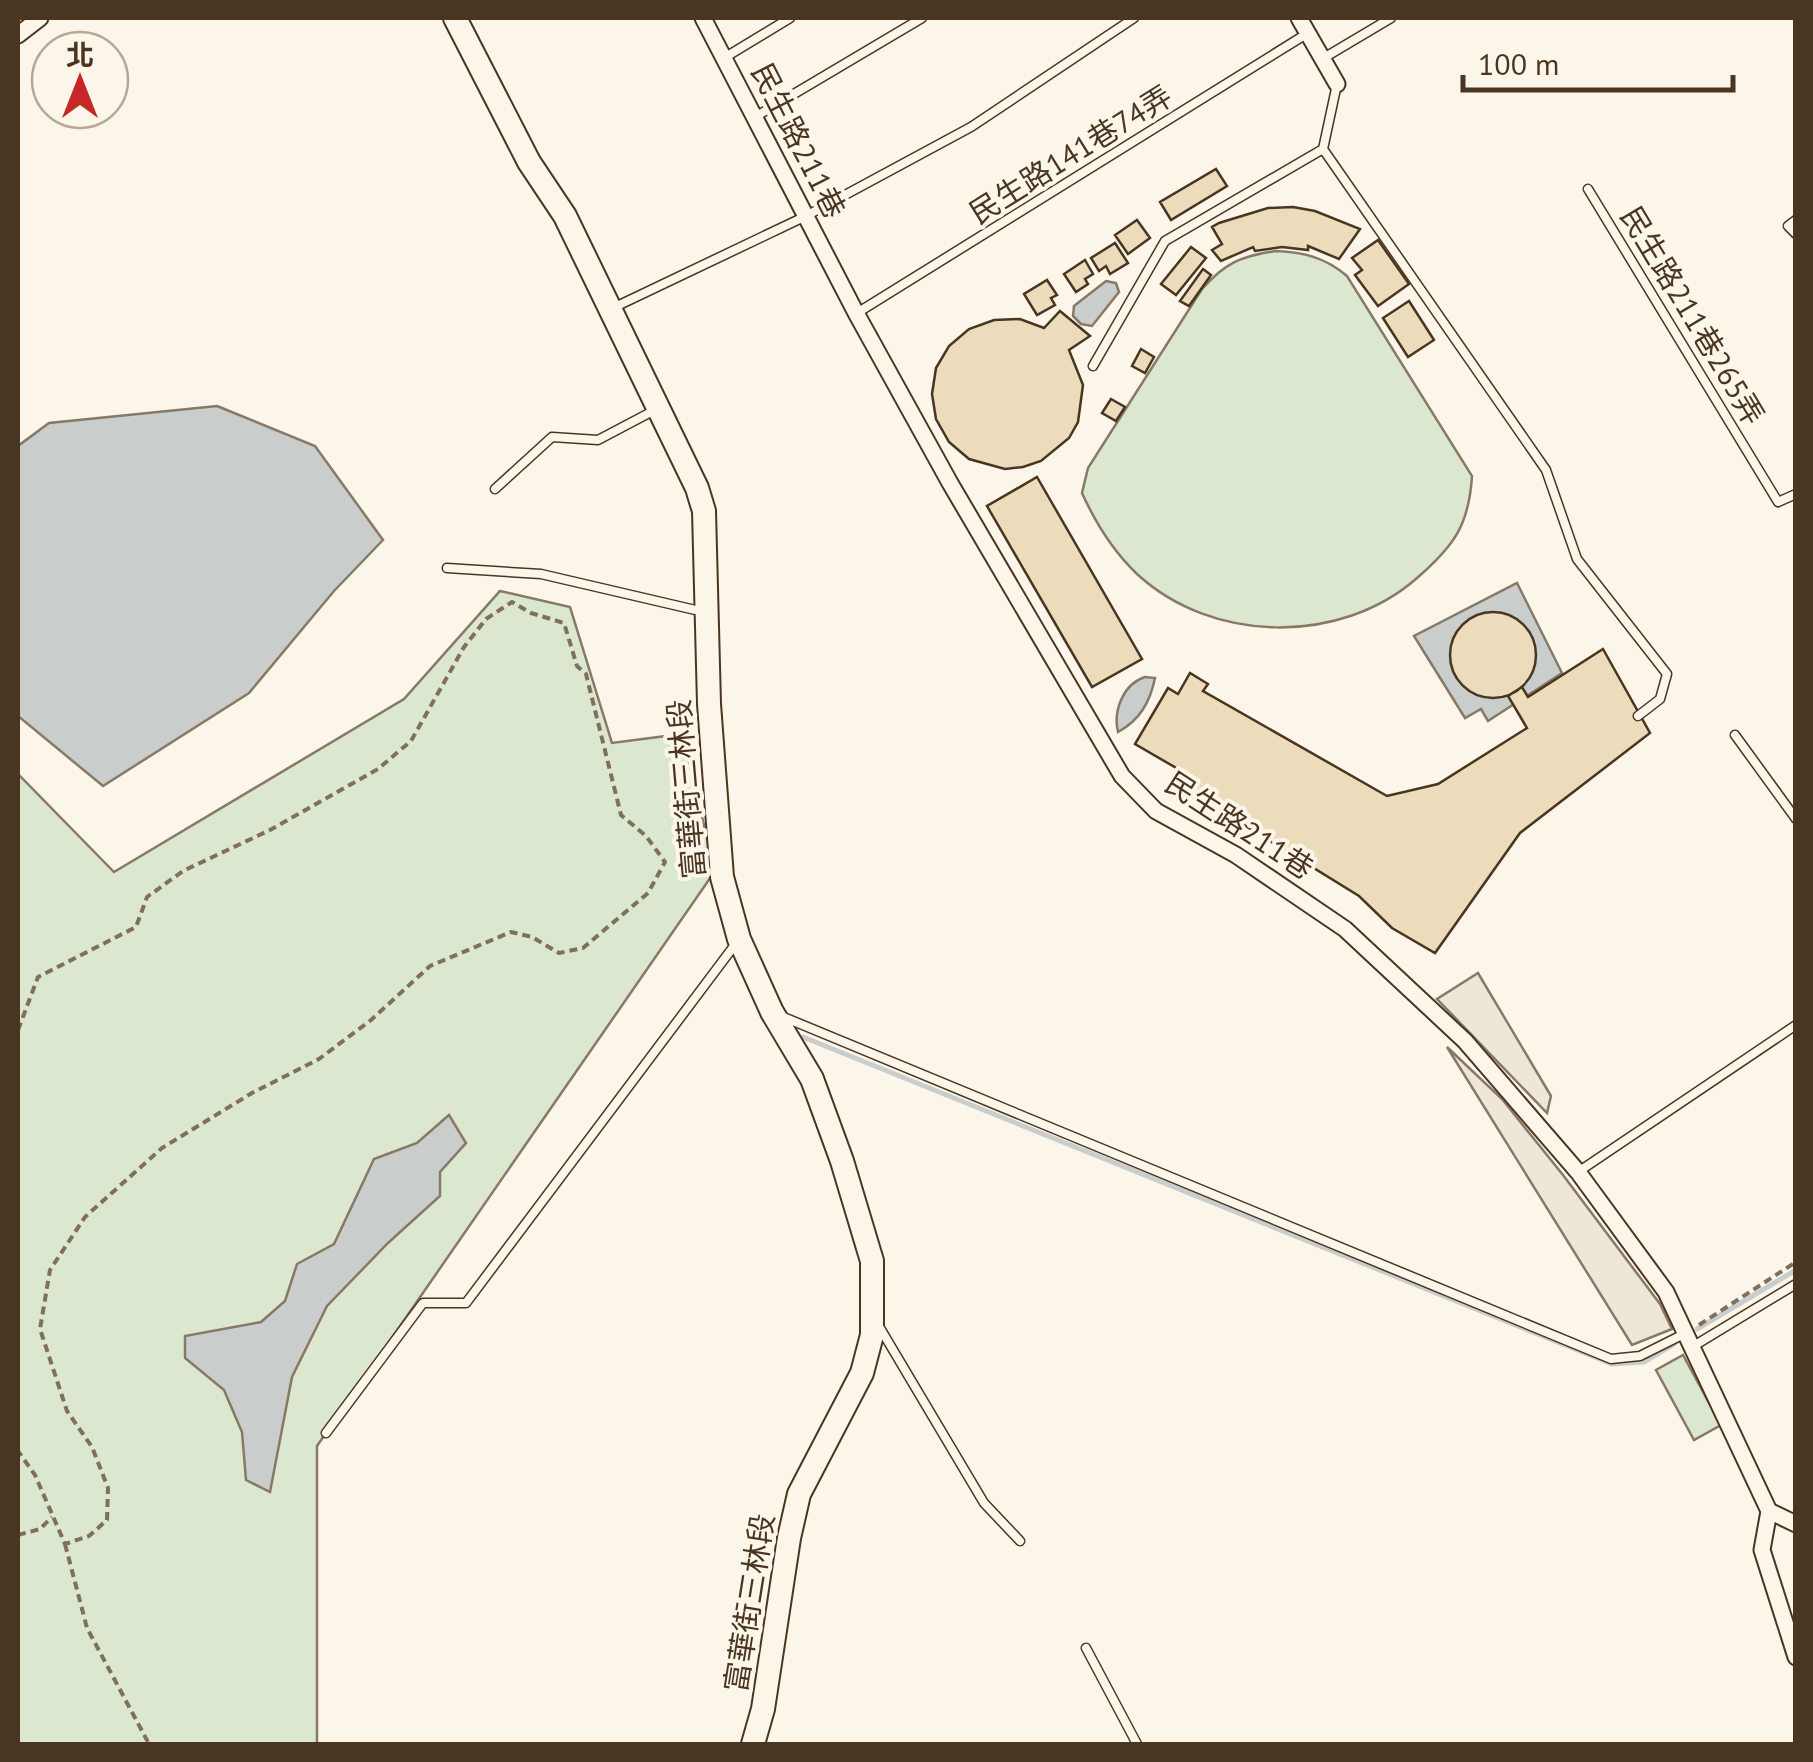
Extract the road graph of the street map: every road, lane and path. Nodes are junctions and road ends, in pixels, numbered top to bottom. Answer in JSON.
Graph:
{"nodes":[{"id":1,"x":40,"y":18,"type":"edge"},
{"id":2,"x":455,"y":18,"type":"edge"},
{"id":3,"x":703,"y":18,"type":"edge"},
{"id":4,"x":790,"y":18,"type":"edge"},
{"id":5,"x":922,"y":18,"type":"edge"},
{"id":6,"x":1134,"y":18,"type":"edge"},
{"id":7,"x":1299,"y":18,"type":"edge"},
{"id":8,"x":1391,"y":18,"type":"edge"},
{"id":9,"x":1308,"y":33,"type":"junction"},
{"id":10,"x":18,"y":35,"type":"edge"},
{"id":11,"x":724,"y":58,"type":"junction"},
{"id":12,"x":1322,"y":59,"type":"junction"},
{"id":13,"x":1336,"y":84,"type":"joint"},
{"id":14,"x":755,"y":117,"type":"junction"},
{"id":15,"x":1324,"y":148,"type":"junction"},
{"id":16,"x":1588,"y":189,"type":"dead end"},
{"id":17,"x":806,"y":216,"type":"junction"},
{"id":18,"x":1796,"y":220,"type":"edge"},
{"id":19,"x":1796,"y":234,"type":"edge"},
{"id":20,"x":609,"y":310,"type":"junction"},
{"id":21,"x":856,"y":314,"type":"junction"},
{"id":22,"x":1094,"y":366,"type":"dead end"},
{"id":23,"x":657,"y":409,"type":"junction"},
{"id":24,"x":495,"y":489,"type":"dead end"},
{"id":25,"x":1796,"y":494,"type":"edge"},
{"id":26,"x":447,"y":568,"type":"dead end"},
{"id":27,"x":708,"y":614,"type":"junction"},
{"id":28,"x":1638,"y":716,"type":"dead end"},
{"id":29,"x":1735,"y":734,"type":"dead end"},
{"id":30,"x":1796,"y":818,"type":"edge"},
{"id":31,"x":739,"y":939,"type":"junction"},
{"id":32,"x":772,"y":1012,"type":"junction"},
{"id":33,"x":1796,"y":1024,"type":"edge"},
{"id":34,"x":18,"y":1030,"type":"edge"},
{"id":35,"x":1578,"y":1172,"type":"junction"},
{"id":36,"x":1796,"y":1262,"type":"edge"},
{"id":37,"x":1796,"y":1284,"type":"edge"},
{"id":38,"x":872,"y":1315,"type":"junction"},
{"id":39,"x":1689,"y":1340,"type":"junction"},
{"id":40,"x":326,"y":1433,"type":"dead end"},
{"id":41,"x":18,"y":1451,"type":"edge"},
{"id":42,"x":1769,"y":1510,"type":"junction"},
{"id":43,"x":53,"y":1516,"type":"junction"},
{"id":44,"x":1796,"y":1524,"type":"edge"},
{"id":45,"x":18,"y":1535,"type":"edge"},
{"id":46,"x":1020,"y":1542,"type":"dead end"},
{"id":47,"x":65,"y":1544,"type":"junction"},
{"id":48,"x":1086,"y":1648,"type":"dead end"},
{"id":49,"x":1796,"y":1657,"type":"edge"},
{"id":50,"x":149,"y":1744,"type":"edge"},
{"id":51,"x":753,"y":1744,"type":"edge"},
{"id":52,"x":1137,"y":1744,"type":"edge"}],
"edges":[{"from":1,"to":10,"type":"street"},
{"from":2,"to":20,"type":"street","name":"富華街三林段"},
{"from":3,"to":11,"type":"street","name":"民生路211巷"},
{"from":4,"to":11,"type":"lane"},
{"from":5,"to":14,"type":"lane"},
{"from":6,"to":17,"type":"lane"},
{"from":7,"to":9,"type":"street"},
{"from":8,"to":12,"type":"lane"},
{"from":9,"to":12,"type":"street"},
{"from":9,"to":21,"type":"lane","name":"民生路141巷74弄"},
{"from":11,"to":14,"type":"street","name":"民生路211巷"},
{"from":12,"to":13,"type":"street"},
{"from":13,"to":15,"type":"lane"},
{"from":14,"to":17,"type":"street","name":"民生路211巷"},
{"from":15,"to":22,"type":"lane"},
{"from":15,"to":28,"type":"lane"},
{"from":16,"to":25,"type":"lane","name":"民生路211巷265弄"},
{"from":17,"to":20,"type":"lane"},
{"from":17,"to":21,"type":"street","name":"民生路211巷"},
{"from":18,"to":19,"type":"lane"},
{"from":20,"to":23,"type":"street","name":"富華街三林段"},
{"from":21,"to":35,"type":"street","name":"民生路211巷"},
{"from":23,"to":24,"type":"lane"},
{"from":23,"to":27,"type":"street","name":"富華街三林段"},
{"from":26,"to":27,"type":"lane"},
{"from":27,"to":31,"type":"street","name":"富華街三林段"},
{"from":29,"to":30,"type":"lane"},
{"from":31,"to":32,"type":"street","name":"富華街三林段"},
{"from":31,"to":40,"type":"lane"},
{"from":32,"to":38,"type":"street","name":"富華街三林段"},
{"from":32,"to":39,"type":"lane"},
{"from":33,"to":35,"type":"lane"},
{"from":34,"to":47,"type":"path"},
{"from":35,"to":39,"type":"street","name":"民生路211巷"},
{"from":36,"to":39,"type":"path"},
{"from":37,"to":39,"type":"lane"},
{"from":38,"to":46,"type":"lane"},
{"from":38,"to":51,"type":"street","name":"富華街三林段"},
{"from":39,"to":42,"type":"street","name":"民生路211巷"},
{"from":41,"to":43,"type":"path"},
{"from":42,"to":44,"type":"street"},
{"from":42,"to":49,"type":"street"},
{"from":43,"to":45,"type":"path"},
{"from":43,"to":47,"type":"path"},
{"from":47,"to":50,"type":"path"},
{"from":48,"to":52,"type":"lane"}]}
